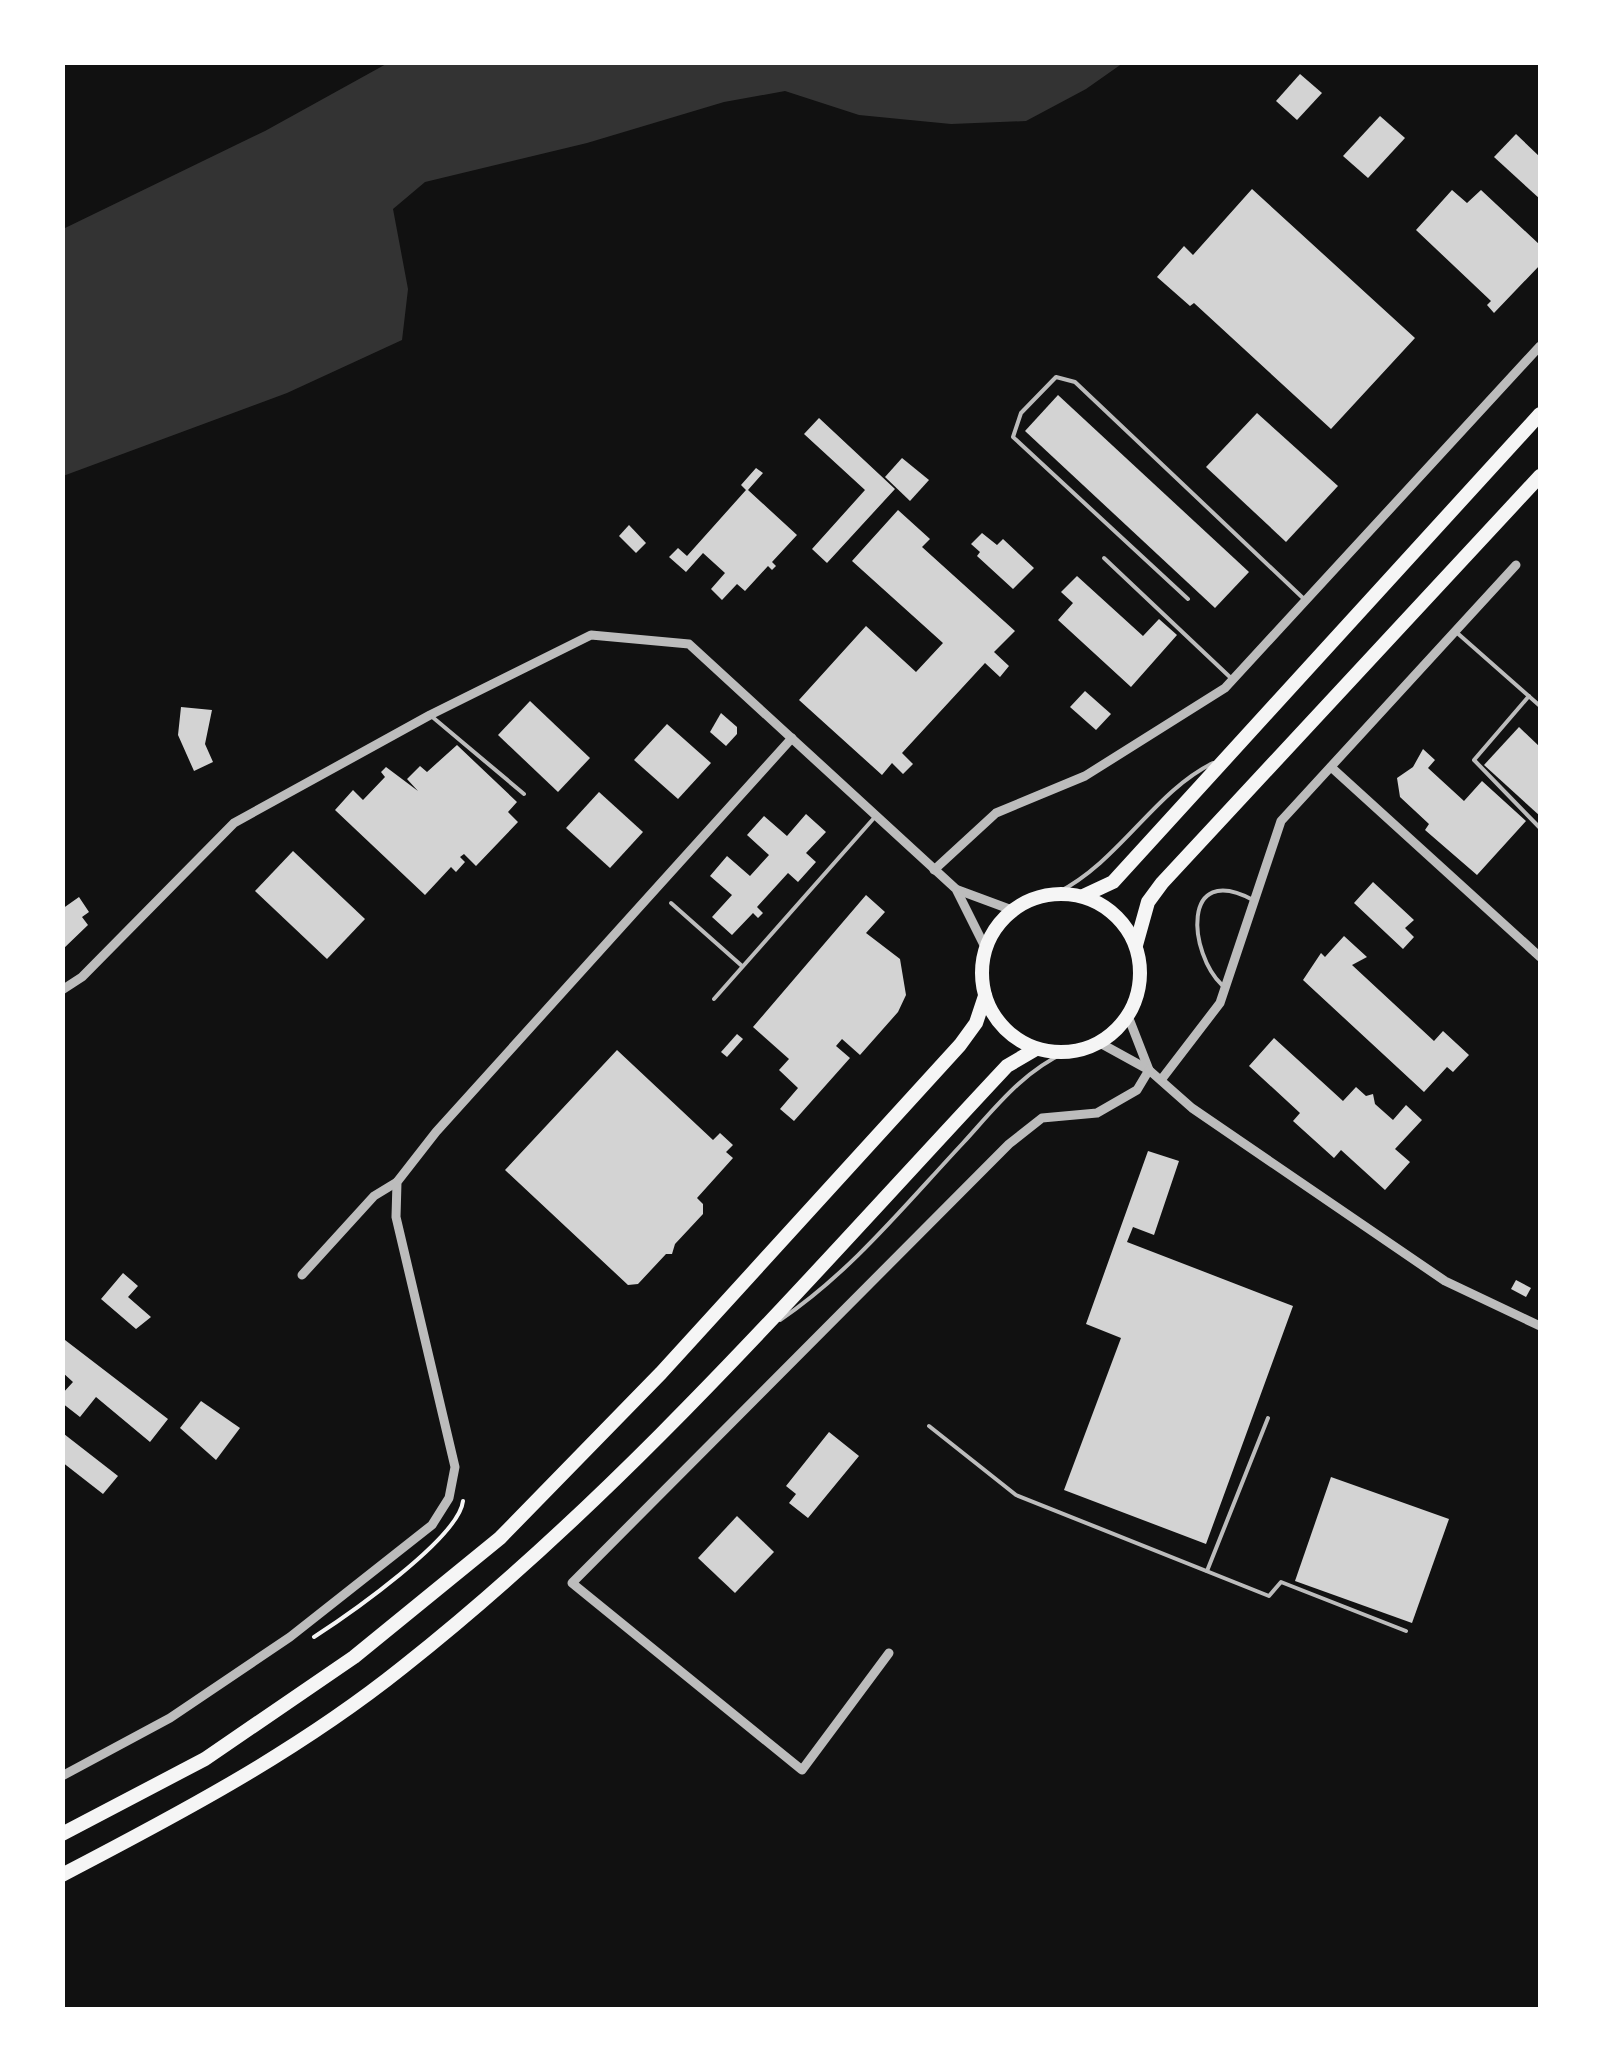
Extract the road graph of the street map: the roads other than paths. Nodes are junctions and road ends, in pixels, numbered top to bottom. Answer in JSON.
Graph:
{"nodes":[{"id":1,"x":1540,"y":346,"type":"edge"},
{"id":2,"x":1540,"y":414,"type":"edge"},
{"id":3,"x":1540,"y":476,"type":"edge"},
{"id":4,"x":1104,"y":558,"type":"dead end"},
{"id":5,"x":1516,"y":565,"type":"dead end"},
{"id":6,"x":1188,"y":598,"type":"dead end"},
{"id":7,"x":1306,"y":600,"type":"junction"},
{"id":8,"x":1455,"y":631,"type":"junction"},
{"id":9,"x":1232,"y":679,"type":"junction"},
{"id":10,"x":1529,"y":696,"type":"junction"},
{"id":11,"x":1540,"y":706,"type":"edge"},
{"id":12,"x":430,"y":715,"type":"junction"},
{"id":13,"x":792,"y":738,"type":"junction"},
{"id":14,"x":1230,"y":754,"type":"junction"},
{"id":15,"x":1331,"y":767,"type":"junction"},
{"id":16,"x":524,"y":794,"type":"dead end"},
{"id":17,"x":874,"y":818,"type":"junction"},
{"id":18,"x":1540,"y":828,"type":"edge"},
{"id":19,"x":934,"y":870,"type":"junction"},
{"id":20,"x":956,"y":889,"type":"junction"},
{"id":21,"x":1057,"y":893,"type":"junction"},
{"id":22,"x":1082,"y":896,"type":"junction"},
{"id":23,"x":1254,"y":901,"type":"junction"},
{"id":24,"x":671,"y":903,"type":"dead end"},
{"id":25,"x":1012,"y":910,"type":"junction"},
{"id":26,"x":1136,"y":945,"type":"junction"},
{"id":27,"x":985,"y":947,"type":"junction"},
{"id":28,"x":1540,"y":957,"type":"edge"},
{"id":29,"x":742,"y":966,"type":"junction"},
{"id":30,"x":1225,"y":989,"type":"junction"},
{"id":31,"x":62,"y":990,"type":"edge"},
{"id":32,"x":984,"y":996,"type":"junction"},
{"id":33,"x":714,"y":998,"type":"dead end"},
{"id":34,"x":1128,"y":1016,"type":"junction"},
{"id":35,"x":1100,"y":1042,"type":"junction"},
{"id":36,"x":1036,"y":1048,"type":"junction"},
{"id":37,"x":1066,"y":1052,"type":"junction"},
{"id":38,"x":1149,"y":1070,"type":"junction"},
{"id":39,"x":1162,"y":1080,"type":"junction"},
{"id":40,"x":398,"y":1182,"type":"junction"},
{"id":41,"x":302,"y":1274,"type":"dead end"},
{"id":42,"x":1540,"y":1326,"type":"edge"},
{"id":43,"x":751,"y":1339,"type":"junction"},
{"id":44,"x":1268,"y":1418,"type":"dead end"},
{"id":45,"x":929,"y":1426,"type":"dead end"},
{"id":46,"x":1207,"y":1571,"type":"junction"},
{"id":47,"x":1406,"y":1631,"type":"dead end"},
{"id":48,"x":889,"y":1653,"type":"dead end"},
{"id":49,"x":62,"y":1776,"type":"edge"},
{"id":50,"x":62,"y":1834,"type":"edge"},
{"id":51,"x":62,"y":1875,"type":"edge"}],
"edges":[{"from":1,"to":7,"type":"street"},
{"from":2,"to":14,"type":"main road"},
{"from":3,"to":26,"type":"main road"},
{"from":4,"to":9,"type":"lane"},
{"from":5,"to":8,"type":"street"},
{"from":6,"to":7,"type":"lane"},
{"from":7,"to":9,"type":"street"},
{"from":8,"to":10,"type":"lane"},
{"from":8,"to":15,"type":"street"},
{"from":9,"to":19,"type":"street"},
{"from":10,"to":11,"type":"lane"},
{"from":10,"to":18,"type":"lane"},
{"from":12,"to":13,"type":"street"},
{"from":12,"to":16,"type":"lane"},
{"from":12,"to":31,"type":"street"},
{"from":13,"to":17,"type":"street"},
{"from":13,"to":40,"type":"street"},
{"from":14,"to":21,"type":"lane"},
{"from":14,"to":22,"type":"main road"},
{"from":15,"to":23,"type":"street"},
{"from":15,"to":28,"type":"street"},
{"from":17,"to":19,"type":"street"},
{"from":17,"to":29,"type":"lane"},
{"from":19,"to":20,"type":"street"},
{"from":20,"to":25,"type":"street"},
{"from":20,"to":27,"type":"street"},
{"from":21,"to":22,"type":"main road"},
{"from":21,"to":25,"type":"main road"},
{"from":22,"to":26,"type":"main road"},
{"from":23,"to":30,"type":"street"},
{"from":23,"to":30,"type":"lane"},
{"from":24,"to":29,"type":"lane"},
{"from":25,"to":27,"type":"main road"},
{"from":26,"to":34,"type":"main road"},
{"from":27,"to":32,"type":"main road"},
{"from":29,"to":33,"type":"lane"},
{"from":30,"to":39,"type":"street"},
{"from":32,"to":36,"type":"main road"},
{"from":32,"to":50,"type":"main road"},
{"from":34,"to":35,"type":"main road"},
{"from":34,"to":38,"type":"street"},
{"from":35,"to":37,"type":"main road"},
{"from":35,"to":38,"type":"street"},
{"from":36,"to":37,"type":"main road"},
{"from":36,"to":43,"type":"main road"},
{"from":37,"to":43,"type":"lane"},
{"from":38,"to":39,"type":"street"},
{"from":38,"to":48,"type":"street"},
{"from":39,"to":42,"type":"street"},
{"from":40,"to":41,"type":"street"},
{"from":40,"to":49,"type":"street"},
{"from":43,"to":51,"type":"main road"},
{"from":44,"to":46,"type":"lane"},
{"from":45,"to":46,"type":"lane"},
{"from":46,"to":47,"type":"lane"}]}
